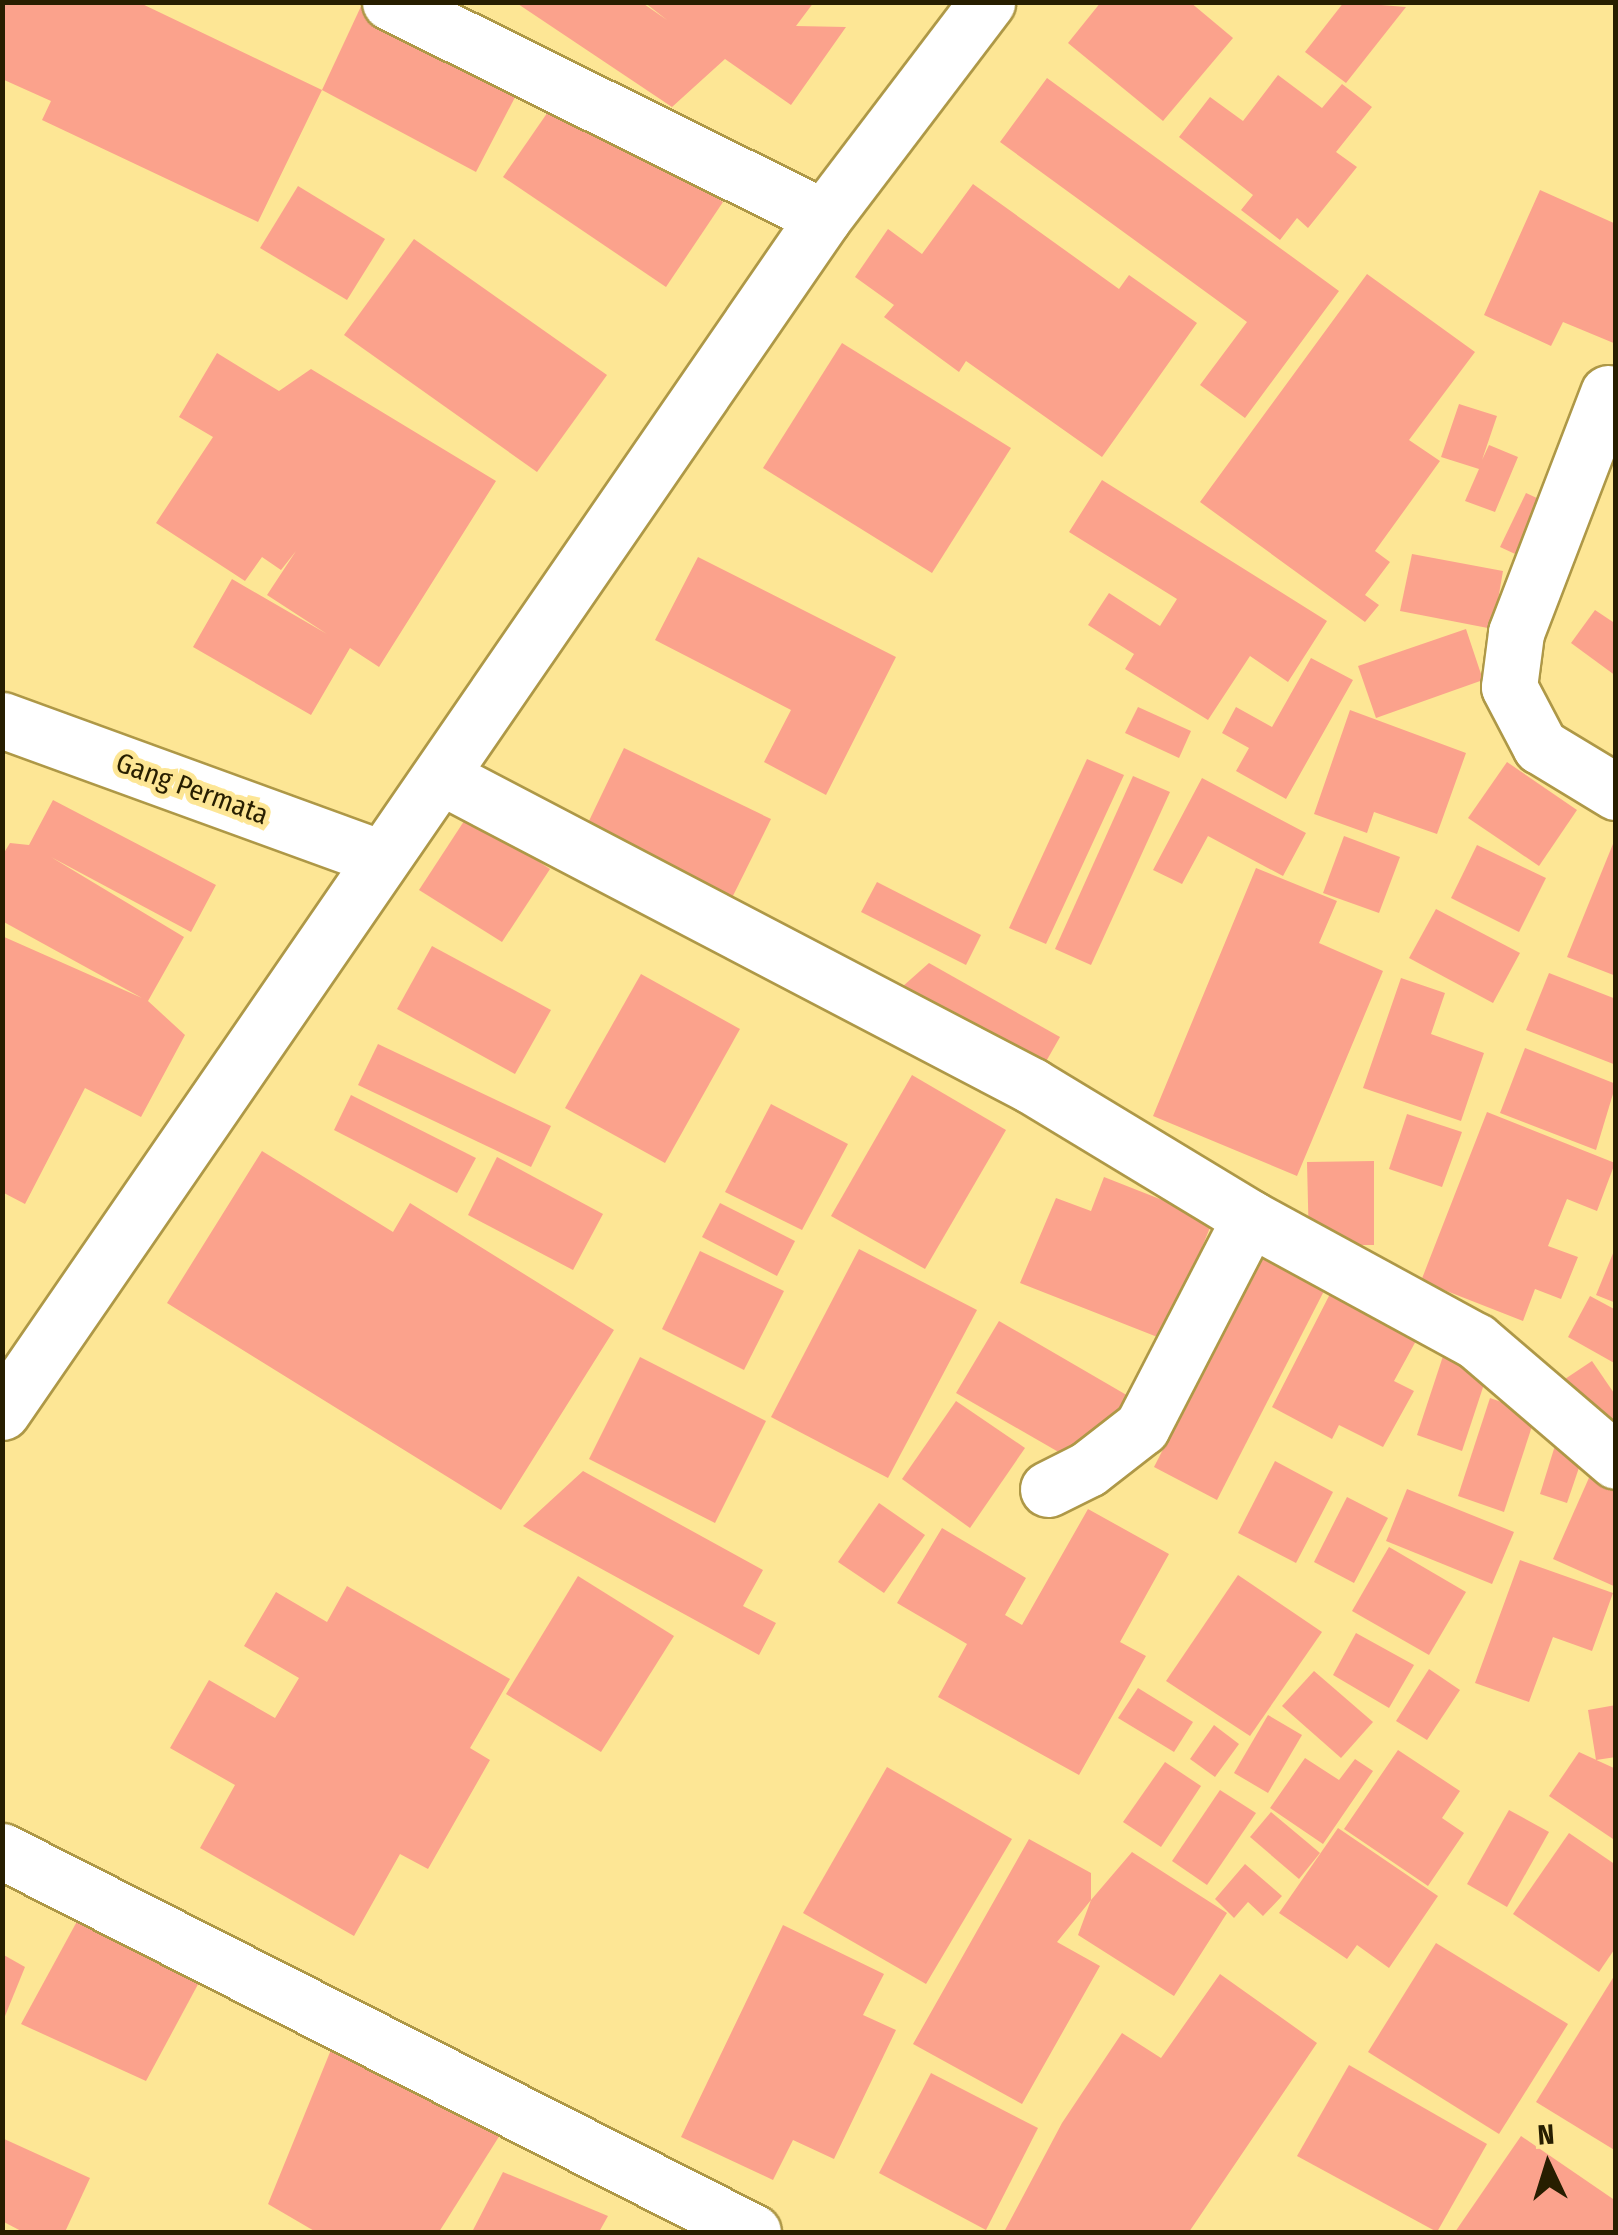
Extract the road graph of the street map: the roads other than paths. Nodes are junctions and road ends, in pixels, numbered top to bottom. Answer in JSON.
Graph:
{"nodes":[{"id":1,"x":390,"y":2,"type":"edge"},
{"id":2,"x":979,"y":6,"type":"edge"},
{"id":3,"x":824,"y":217,"type":"junction"},
{"id":4,"x":1608,"y":393,"type":"dead end"},
{"id":5,"x":2,"y":720,"type":"edge"},
{"id":6,"x":442,"y":777,"type":"junction"},
{"id":7,"x":1616,"y":792,"type":"edge"},
{"id":8,"x":381,"y":858,"type":"junction"},
{"id":9,"x":1250,"y":1218,"type":"junction"},
{"id":10,"x":2,"y":1412,"type":"edge"},
{"id":11,"x":1616,"y":1461,"type":"edge"},
{"id":12,"x":1048,"y":1489,"type":"dead end"},
{"id":13,"x":2,"y":1851,"type":"edge"},
{"id":14,"x":753,"y":2232,"type":"edge"}],
"edges":[{"from":1,"to":3,"type":"street"},
{"from":2,"to":3,"type":"street"},
{"from":3,"to":6,"type":"street"},
{"from":4,"to":7,"type":"street"},
{"from":5,"to":8,"type":"street","name":"Gang Permata"},
{"from":6,"to":8,"type":"street"},
{"from":6,"to":9,"type":"street"},
{"from":8,"to":10,"type":"street"},
{"from":9,"to":11,"type":"street"},
{"from":9,"to":12,"type":"street"},
{"from":13,"to":14,"type":"street"}]}
